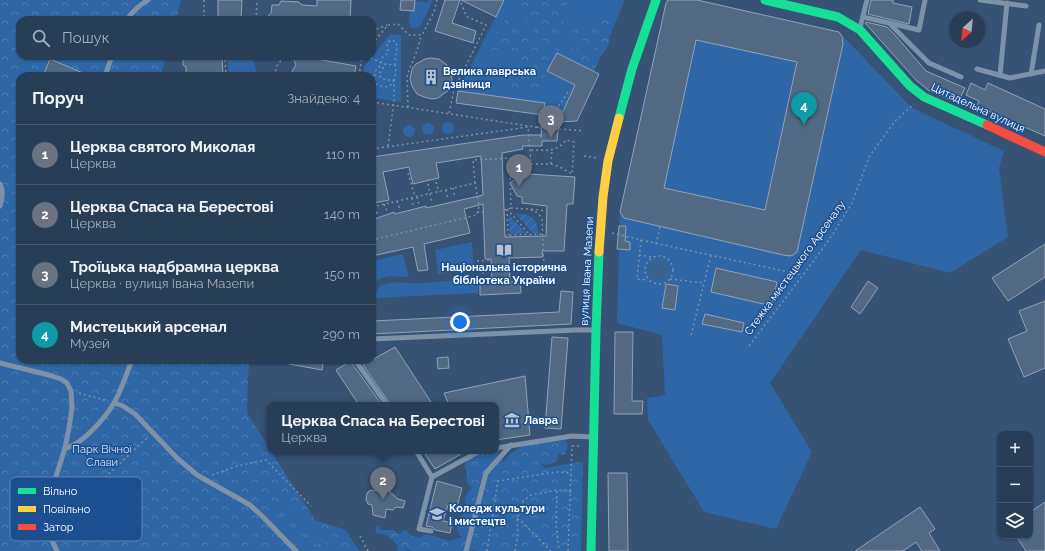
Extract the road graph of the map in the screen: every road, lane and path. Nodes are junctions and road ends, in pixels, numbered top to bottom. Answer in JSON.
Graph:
{"nodes":[{"id":1,"x":148,"y":0,"type":"edge"},
{"id":2,"x":204,"y":0,"type":"edge"},
{"id":3,"x":257,"y":0,"type":"edge"},
{"id":4,"x":437,"y":0,"type":"edge"},
{"id":5,"x":460,"y":0,"type":"edge"},
{"id":6,"x":656,"y":0,"type":"edge"},
{"id":7,"x":764,"y":0,"type":"edge"},
{"id":8,"x":867,"y":0,"type":"edge"},
{"id":9,"x":925,"y":0,"type":"edge"},
{"id":10,"x":980,"y":0,"type":"edge"},
{"id":11,"x":1007,"y":3,"type":"junction"},
{"id":12,"x":1026,"y":6,"type":"dead end"},
{"id":13,"x":129,"y":16,"type":"edge"},
{"id":14,"x":204,"y":16,"type":"edge"},
{"id":15,"x":256,"y":16,"type":"edge"},
{"id":16,"x":863,"y":17,"type":"junction"},
{"id":17,"x":889,"y":23,"type":"junction"},
{"id":18,"x":388,"y":25,"type":"junction"},
{"id":19,"x":1039,"y":25,"type":"dead end"},
{"id":20,"x":376,"y":30,"type":"edge"},
{"id":21,"x":860,"y":30,"type":"junction"},
{"id":22,"x":422,"y":35,"type":"junction"},
{"id":23,"x":376,"y":39,"type":"edge"},
{"id":24,"x":111,"y":60,"type":"edge"},
{"id":25,"x":225,"y":60,"type":"dead end"},
{"id":26,"x":281,"y":60,"type":"edge"},
{"id":27,"x":361,"y":60,"type":"edge"},
{"id":28,"x":376,"y":60,"type":"edge"},
{"id":29,"x":381,"y":62,"type":"junction"},
{"id":30,"x":384,"y":64,"type":"junction"},
{"id":31,"x":395,"y":65,"type":"junction"},
{"id":32,"x":977,"y":69,"type":"dead end"},
{"id":33,"x":1045,"y":71,"type":"edge"},
{"id":34,"x":106,"y":72,"type":"edge"},
{"id":35,"x":226,"y":72,"type":"edge"},
{"id":36,"x":275,"y":72,"type":"edge"},
{"id":37,"x":360,"y":72,"type":"edge"},
{"id":38,"x":376,"y":72,"type":"edge"},
{"id":39,"x":1031,"y":74,"type":"junction"},
{"id":40,"x":1000,"y":75,"type":"junction"},
{"id":41,"x":961,"y":77,"type":"dead end"},
{"id":42,"x":394,"y":80,"type":"junction"},
{"id":43,"x":376,"y":84,"type":"edge"},
{"id":44,"x":568,"y":92,"type":"dead end"},
{"id":45,"x":918,"y":100,"type":"dead end"},
{"id":46,"x":376,"y":103,"type":"edge"},
{"id":47,"x":393,"y":105,"type":"junction"},
{"id":48,"x":408,"y":107,"type":"junction"},
{"id":49,"x":449,"y":113,"type":"junction"},
{"id":50,"x":528,"y":126,"type":"junction"},
{"id":51,"x":538,"y":128,"type":"junction"},
{"id":52,"x":542,"y":128,"type":"dead end"},
{"id":53,"x":559,"y":129,"type":"dead end"},
{"id":54,"x":584,"y":131,"type":"dead end"},
{"id":55,"x":388,"y":147,"type":"junction"},
{"id":56,"x":376,"y":148,"type":"edge"},
{"id":57,"x":531,"y":150,"type":"junction"},
{"id":58,"x":552,"y":150,"type":"junction"},
{"id":59,"x":1045,"y":152,"type":"edge"},
{"id":60,"x":531,"y":157,"type":"junction"},
{"id":61,"x":532,"y":164,"type":"junction"},
{"id":62,"x":551,"y":164,"type":"junction"},
{"id":63,"x":408,"y":173,"type":"dead end"},
{"id":64,"x":427,"y":179,"type":"dead end"},
{"id":65,"x":436,"y":182,"type":"dead end"},
{"id":66,"x":0,"y":184,"type":"edge"},
{"id":67,"x":475,"y":184,"type":"junction"},
{"id":68,"x":453,"y":188,"type":"junction"},
{"id":69,"x":446,"y":190,"type":"junction"},
{"id":70,"x":439,"y":192,"type":"junction"},
{"id":71,"x":430,"y":194,"type":"junction"},
{"id":72,"x":416,"y":197,"type":"junction"},
{"id":73,"x":412,"y":198,"type":"junction"},
{"id":74,"x":455,"y":198,"type":"dead end"},
{"id":75,"x":448,"y":200,"type":"dead end"},
{"id":76,"x":397,"y":201,"type":"junction"},
{"id":77,"x":384,"y":204,"type":"junction"},
{"id":78,"x":432,"y":204,"type":"dead end"},
{"id":79,"x":0,"y":206,"type":"edge"},
{"id":80,"x":376,"y":206,"type":"edge"},
{"id":81,"x":419,"y":206,"type":"dead end"},
{"id":82,"x":413,"y":207,"type":"dead end"},
{"id":83,"x":511,"y":208,"type":"junction"},
{"id":84,"x":507,"y":209,"type":"junction"},
{"id":85,"x":529,"y":209,"type":"junction"},
{"id":86,"x":400,"y":210,"type":"dead end"},
{"id":87,"x":504,"y":210,"type":"dead end"},
{"id":88,"x":387,"y":211,"type":"dead end"},
{"id":89,"x":547,"y":211,"type":"dead end"},
{"id":90,"x":477,"y":212,"type":"junction"},
{"id":91,"x":483,"y":212,"type":"dead end"},
{"id":92,"x":660,"y":227,"type":"dead end"},
{"id":93,"x":543,"y":234,"type":"junction"},
{"id":94,"x":508,"y":235,"type":"junction"},
{"id":95,"x":529,"y":235,"type":"junction"},
{"id":96,"x":618,"y":235,"type":"dead end"},
{"id":97,"x":505,"y":237,"type":"dead end"},
{"id":98,"x":376,"y":239,"type":"edge"},
{"id":99,"x":641,"y":240,"type":"junction"},
{"id":100,"x":656,"y":244,"type":"junction"},
{"id":101,"x":639,"y":255,"type":"junction"},
{"id":102,"x":711,"y":256,"type":"junction"},
{"id":103,"x":653,"y":257,"type":"junction"},
{"id":104,"x":491,"y":260,"type":"dead end"},
{"id":105,"x":477,"y":261,"type":"dead end"},
{"id":106,"x":543,"y":270,"type":"dead end"},
{"id":107,"x":483,"y":272,"type":"dead end"},
{"id":108,"x":803,"y":275,"type":"junction"},
{"id":109,"x":670,"y":279,"type":"junction"},
{"id":110,"x":648,"y":280,"type":"junction"},
{"id":111,"x":484,"y":283,"type":"dead end"},
{"id":112,"x":703,"y":283,"type":"junction"},
{"id":113,"x":596,"y":330,"type":"junction"},
{"id":114,"x":691,"y":335,"type":"dead end"},
{"id":115,"x":376,"y":339,"type":"edge"},
{"id":116,"x":749,"y":346,"type":"dead end"},
{"id":117,"x":0,"y":362,"type":"edge"},
{"id":118,"x":130,"y":364,"type":"edge"},
{"id":119,"x":358,"y":364,"type":"edge"},
{"id":120,"x":71,"y":391,"type":"junction"},
{"id":121,"x":385,"y":402,"type":"edge"},
{"id":122,"x":115,"y":403,"type":"junction"},
{"id":123,"x":152,"y":432,"type":"junction"},
{"id":124,"x":593,"y":437,"type":"junction"},
{"id":125,"x":511,"y":445,"type":"junction"},
{"id":126,"x":572,"y":446,"type":"dead end"},
{"id":127,"x":499,"y":447,"type":"edge"},
{"id":128,"x":65,"y":448,"type":"junction"},
{"id":129,"x":418,"y":454,"type":"edge"},
{"id":130,"x":474,"y":454,"type":"edge"},
{"id":131,"x":572,"y":473,"type":"junction"},
{"id":132,"x":56,"y":477,"type":"edge"},
{"id":133,"x":105,"y":477,"type":"edge"},
{"id":134,"x":432,"y":477,"type":"junction"},
{"id":135,"x":203,"y":478,"type":"junction"},
{"id":136,"x":557,"y":490,"type":"junction"},
{"id":137,"x":571,"y":492,"type":"junction"},
{"id":138,"x":311,"y":506,"type":"dead end"},
{"id":139,"x":517,"y":519,"type":"junction"},
{"id":140,"x":431,"y":531,"type":"dead end"},
{"id":141,"x":360,"y":536,"type":"dead end"},
{"id":142,"x":52,"y":541,"type":"edge"},
{"id":143,"x":567,"y":550,"type":"edge"},
{"id":144,"x":57,"y":551,"type":"edge"},
{"id":145,"x":296,"y":551,"type":"edge"},
{"id":146,"x":368,"y":551,"type":"edge"},
{"id":147,"x":466,"y":551,"type":"edge"},
{"id":148,"x":487,"y":551,"type":"edge"},
{"id":149,"x":515,"y":551,"type":"edge"},
{"id":150,"x":551,"y":551,"type":"edge"},
{"id":151,"x":559,"y":551,"type":"edge"},
{"id":152,"x":591,"y":551,"type":"edge"}],
"edges":[{"from":1,"to":13,"type":"lane"},
{"from":2,"to":14,"type":"path"},
{"from":3,"to":15,"type":"path"},
{"from":4,"to":22,"type":"path"},
{"from":5,"to":49,"type":"path"},
{"from":6,"to":113,"type":"main road","name":"вулиця Івана Мазепи"},
{"from":7,"to":21,"type":"main road","name":"Цитадельна вулиця"},
{"from":8,"to":16,"type":"lane"},
{"from":9,"to":17,"type":"lane"},
{"from":10,"to":11,"type":"lane"},
{"from":11,"to":12,"type":"lane"},
{"from":11,"to":40,"type":"lane"},
{"from":16,"to":17,"type":"lane"},
{"from":16,"to":21,"type":"lane"},
{"from":17,"to":41,"type":"lane"},
{"from":18,"to":20,"type":"path"},
{"from":18,"to":22,"type":"path"},
{"from":18,"to":23,"type":"path"},
{"from":19,"to":39,"type":"lane"},
{"from":21,"to":59,"type":"main road","name":"Цитадельна вулиця"},
{"from":22,"to":48,"type":"path"},
{"from":24,"to":34,"type":"lane"},
{"from":25,"to":35,"type":"path"},
{"from":26,"to":36,"type":"path"},
{"from":27,"to":37,"type":"path"},
{"from":28,"to":29,"type":"path"},
{"from":29,"to":30,"type":"path"},
{"from":29,"to":31,"type":"path"},
{"from":29,"to":38,"type":"path"},
{"from":30,"to":31,"type":"path"},
{"from":30,"to":42,"type":"path"},
{"from":31,"to":42,"type":"path"},
{"from":32,"to":40,"type":"lane"},
{"from":33,"to":39,"type":"lane"},
{"from":39,"to":40,"type":"lane"},
{"from":42,"to":43,"type":"path"},
{"from":42,"to":47,"type":"path"},
{"from":44,"to":51,"type":"path"},
{"from":45,"to":108,"type":"path","name":"Стежка мистецького Арсеналу"},
{"from":46,"to":47,"type":"path"},
{"from":47,"to":48,"type":"path"},
{"from":47,"to":55,"type":"path"},
{"from":48,"to":49,"type":"path"},
{"from":49,"to":50,"type":"path"},
{"from":50,"to":51,"type":"path"},
{"from":50,"to":55,"type":"path"},
{"from":50,"to":57,"type":"path"},
{"from":51,"to":52,"type":"path"},
{"from":53,"to":54,"type":"path"},
{"from":55,"to":56,"type":"path"},
{"from":57,"to":58,"type":"path"},
{"from":57,"to":60,"type":"path"},
{"from":58,"to":62,"type":"path"},
{"from":58,"to":62,"type":"path"},
{"from":60,"to":61,"type":"path"},
{"from":60,"to":67,"type":"path"},
{"from":61,"to":62,"type":"path"},
{"from":61,"to":83,"type":"path"},
{"from":63,"to":72,"type":"path"},
{"from":64,"to":71,"type":"path"},
{"from":65,"to":70,"type":"path"},
{"from":66,"to":79,"type":"lane"},
{"from":67,"to":68,"type":"path"},
{"from":67,"to":90,"type":"path"},
{"from":68,"to":69,"type":"path"},
{"from":68,"to":74,"type":"path"},
{"from":69,"to":70,"type":"path"},
{"from":69,"to":75,"type":"path"},
{"from":70,"to":71,"type":"path"},
{"from":71,"to":72,"type":"path"},
{"from":71,"to":78,"type":"path"},
{"from":72,"to":73,"type":"path"},
{"from":72,"to":81,"type":"path"},
{"from":73,"to":76,"type":"path"},
{"from":73,"to":82,"type":"path"},
{"from":76,"to":77,"type":"path"},
{"from":76,"to":86,"type":"path"},
{"from":77,"to":80,"type":"path"},
{"from":77,"to":88,"type":"path"},
{"from":83,"to":84,"type":"path"},
{"from":83,"to":85,"type":"path"},
{"from":84,"to":87,"type":"path"},
{"from":84,"to":94,"type":"path"},
{"from":84,"to":95,"type":"path"},
{"from":85,"to":89,"type":"path"},
{"from":85,"to":93,"type":"path"},
{"from":90,"to":91,"type":"path"},
{"from":90,"to":98,"type":"path"},
{"from":92,"to":100,"type":"path"},
{"from":93,"to":95,"type":"path"},
{"from":93,"to":106,"type":"path"},
{"from":94,"to":95,"type":"path"},
{"from":94,"to":97,"type":"path"},
{"from":96,"to":99,"type":"path"},
{"from":99,"to":100,"type":"path"},
{"from":99,"to":101,"type":"path"},
{"from":100,"to":102,"type":"path"},
{"from":101,"to":103,"type":"path"},
{"from":101,"to":110,"type":"path"},
{"from":102,"to":108,"type":"path"},
{"from":102,"to":112,"type":"path"},
{"from":103,"to":109,"type":"path"},
{"from":103,"to":110,"type":"path"},
{"from":104,"to":105,"type":"path"},
{"from":107,"to":111,"type":"path"},
{"from":108,"to":116,"type":"path","name":"Стежка мистецького Арсеналу"},
{"from":109,"to":110,"type":"path"},
{"from":109,"to":112,"type":"path"},
{"from":112,"to":114,"type":"path"},
{"from":113,"to":115,"type":"lane"},
{"from":113,"to":124,"type":"main road","name":"вулиця Івана Мазепи"},
{"from":117,"to":120,"type":"lane"},
{"from":118,"to":122,"type":"lane"},
{"from":119,"to":121,"type":"lane"},
{"from":120,"to":122,"type":"path"},
{"from":120,"to":128,"type":"lane"},
{"from":122,"to":123,"type":"lane"},
{"from":122,"to":128,"type":"lane"},
{"from":123,"to":133,"type":"path"},
{"from":123,"to":135,"type":"lane"},
{"from":124,"to":125,"type":"lane"},
{"from":124,"to":152,"type":"main road","name":"вулиця Івана Мазепи"},
{"from":125,"to":127,"type":"lane"},
{"from":125,"to":147,"type":"lane"},
{"from":126,"to":131,"type":"path"},
{"from":128,"to":132,"type":"lane"},
{"from":129,"to":134,"type":"lane"},
{"from":130,"to":134,"type":"lane"},
{"from":131,"to":137,"type":"path"},
{"from":131,"to":148,"type":"path"},
{"from":134,"to":140,"type":"lane"},
{"from":135,"to":138,"type":"path"},
{"from":135,"to":145,"type":"lane"},
{"from":136,"to":137,"type":"path"},
{"from":136,"to":139,"type":"path"},
{"from":136,"to":151,"type":"path"},
{"from":137,"to":143,"type":"path"},
{"from":139,"to":149,"type":"path"},
{"from":139,"to":150,"type":"path"},
{"from":141,"to":146,"type":"path"},
{"from":142,"to":144,"type":"lane"}]}
